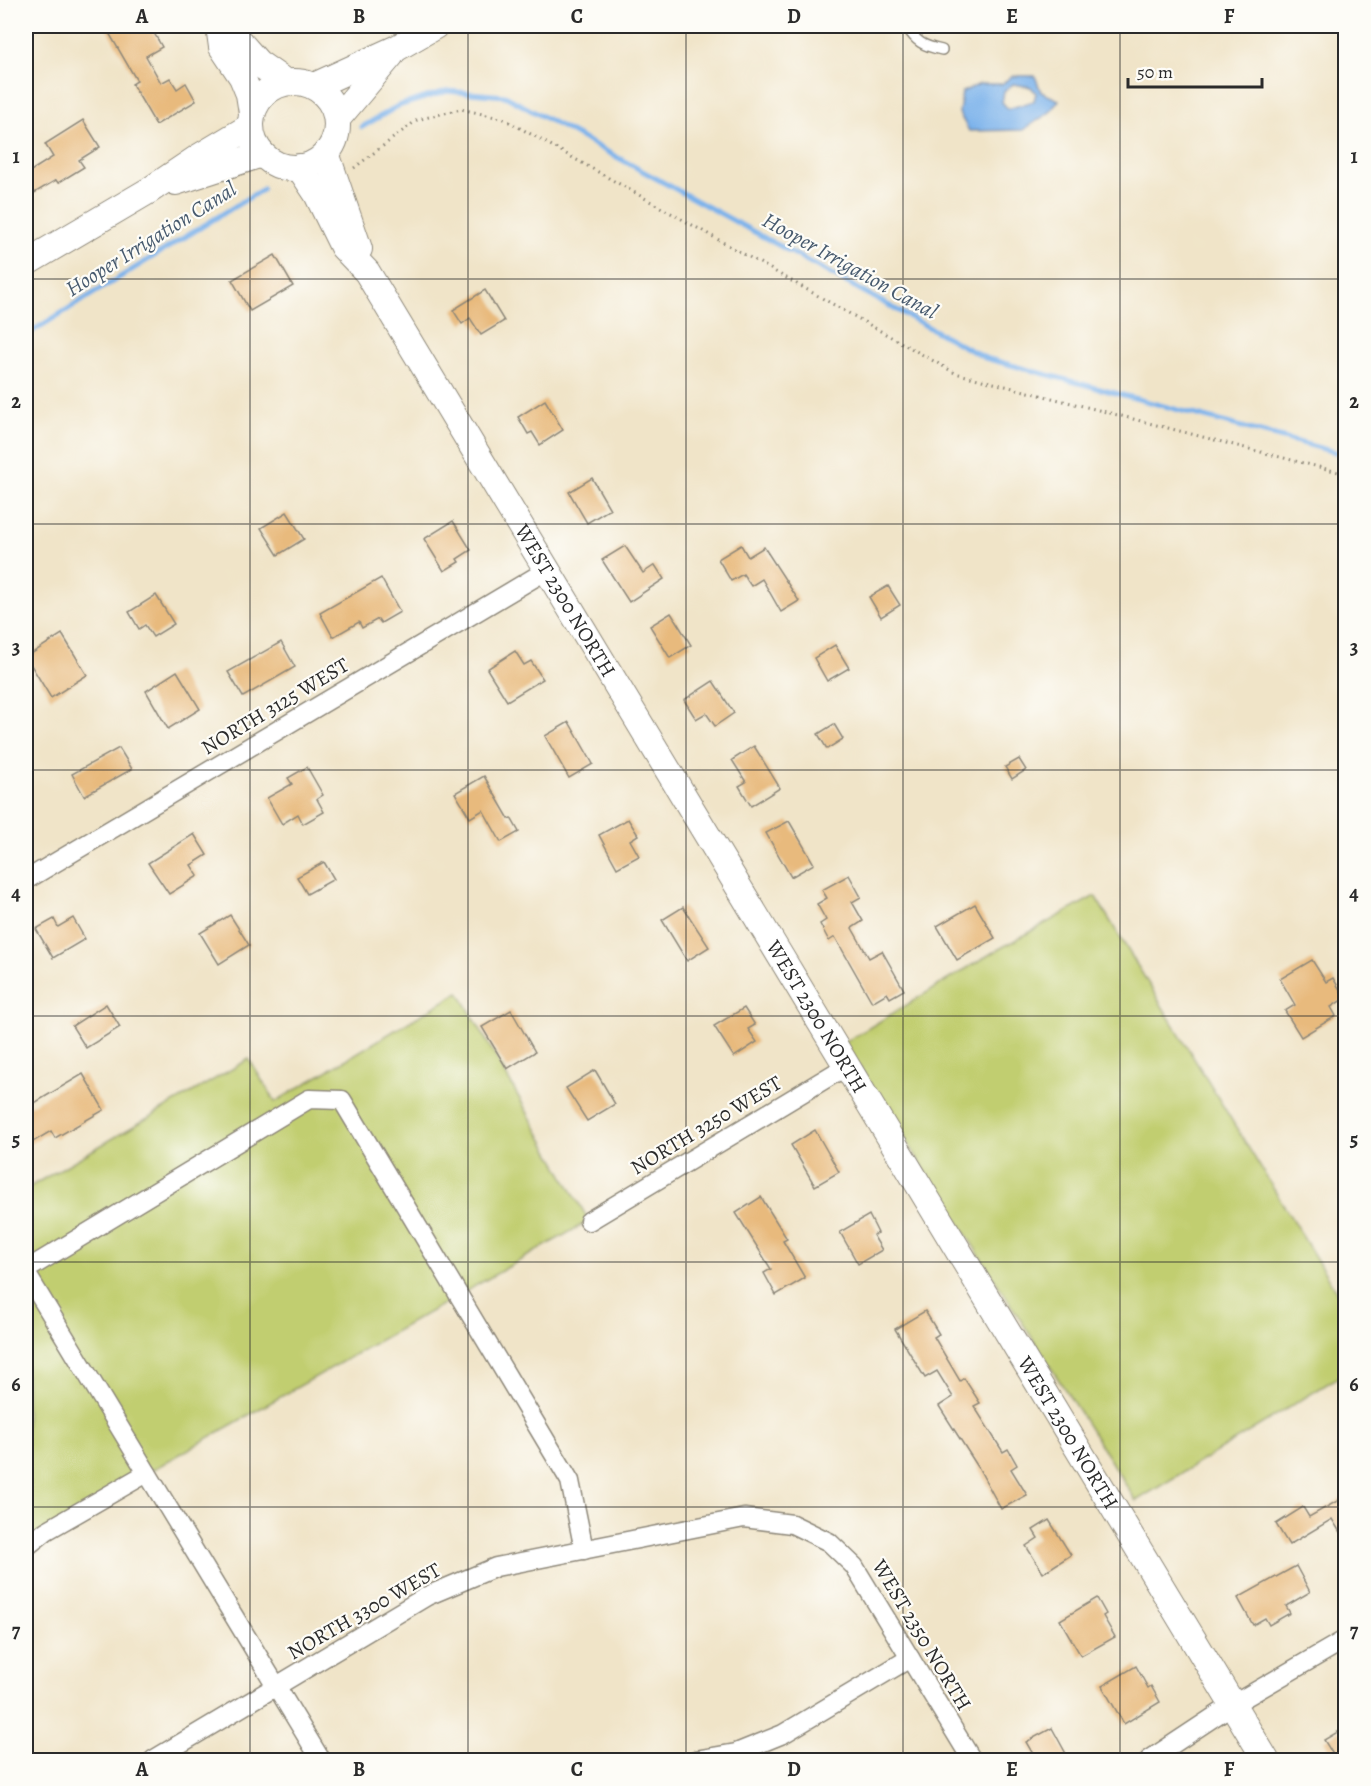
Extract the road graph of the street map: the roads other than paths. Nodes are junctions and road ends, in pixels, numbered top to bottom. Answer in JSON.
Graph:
{"nodes":[{"id":1,"x":220,"y":26,"type":"edge"},
{"id":2,"x":435,"y":26,"type":"edge"},
{"id":3,"x":906,"y":26,"type":"edge"},
{"id":4,"x":397,"y":48,"type":"junction"},
{"id":5,"x":942,"y":50,"type":"dead end"},
{"id":6,"x":285,"y":82,"type":"junction"},
{"id":7,"x":314,"y":86,"type":"junction"},
{"id":8,"x":251,"y":119,"type":"junction"},
{"id":9,"x":337,"y":119,"type":"junction"},
{"id":10,"x":326,"y":153,"type":"junction"},
{"id":11,"x":262,"y":154,"type":"junction"},
{"id":12,"x":299,"y":167,"type":"junction"},
{"id":13,"x":150,"y":190,"type":"junction"},
{"id":14,"x":26,"y":263,"type":"edge"},
{"id":15,"x":367,"y":272,"type":"junction"},
{"id":16,"x":547,"y":570,"type":"junction"},
{"id":17,"x":26,"y":880,"type":"edge"},
{"id":18,"x":846,"y":1067,"type":"junction"},
{"id":19,"x":589,"y":1221,"type":"dead end"},
{"id":20,"x":26,"y":1272,"type":"edge"},
{"id":21,"x":147,"y":1473,"type":"junction"},
{"id":22,"x":792,"y":1524,"type":"joint"},
{"id":23,"x":26,"y":1547,"type":"edge"},
{"id":24,"x":584,"y":1550,"type":"junction"},
{"id":25,"x":1346,"y":1639,"type":"edge"},
{"id":26,"x":910,"y":1658,"type":"junction"},
{"id":27,"x":276,"y":1687,"type":"junction"},
{"id":28,"x":1233,"y":1705,"type":"junction"},
{"id":29,"x":153,"y":1761,"type":"edge"},
{"id":30,"x":321,"y":1761,"type":"edge"},
{"id":31,"x":695,"y":1761,"type":"edge"},
{"id":32,"x":972,"y":1761,"type":"edge"},
{"id":33,"x":1149,"y":1761,"type":"edge"},
{"id":34,"x":1266,"y":1761,"type":"edge"}],
"edges":[{"from":1,"to":6,"type":"street"},
{"from":1,"to":8,"type":"street"},
{"from":2,"to":4,"type":"street"},
{"from":3,"to":5,"type":"lane"},
{"from":4,"to":7,"type":"street"},
{"from":4,"to":9,"type":"street"},
{"from":6,"to":7,"type":"street"},
{"from":6,"to":8,"type":"street"},
{"from":7,"to":9,"type":"street"},
{"from":8,"to":11,"type":"street"},
{"from":8,"to":13,"type":"street"},
{"from":9,"to":10,"type":"street"},
{"from":10,"to":12,"type":"street"},
{"from":10,"to":15,"type":"street","name":"WEST 2300 NORTH"},
{"from":11,"to":12,"type":"street"},
{"from":11,"to":13,"type":"street"},
{"from":12,"to":15,"type":"street","name":"WEST 2300 NORTH"},
{"from":13,"to":14,"type":"street"},
{"from":15,"to":16,"type":"street","name":"WEST 2300 NORTH"},
{"from":16,"to":17,"type":"street","name":"NORTH 3125 WEST"},
{"from":16,"to":18,"type":"street","name":"WEST 2300 NORTH"},
{"from":18,"to":19,"type":"street","name":"NORTH 3250 WEST"},
{"from":18,"to":28,"type":"street","name":"WEST 2300 NORTH"},
{"from":20,"to":21,"type":"street"},
{"from":20,"to":24,"type":"street"},
{"from":21,"to":23,"type":"street"},
{"from":21,"to":27,"type":"street"},
{"from":22,"to":24,"type":"street","name":"NORTH 3300 WEST"},
{"from":22,"to":26,"type":"street","name":"WEST 2350 NORTH"},
{"from":24,"to":27,"type":"street","name":"NORTH 3300 WEST"},
{"from":25,"to":28,"type":"street"},
{"from":26,"to":31,"type":"street"},
{"from":26,"to":32,"type":"street","name":"WEST 2350 NORTH"},
{"from":27,"to":29,"type":"street","name":"NORTH 3300 WEST"},
{"from":27,"to":30,"type":"street"},
{"from":28,"to":33,"type":"street"},
{"from":28,"to":34,"type":"street","name":"WEST 2300 NORTH"}]}
